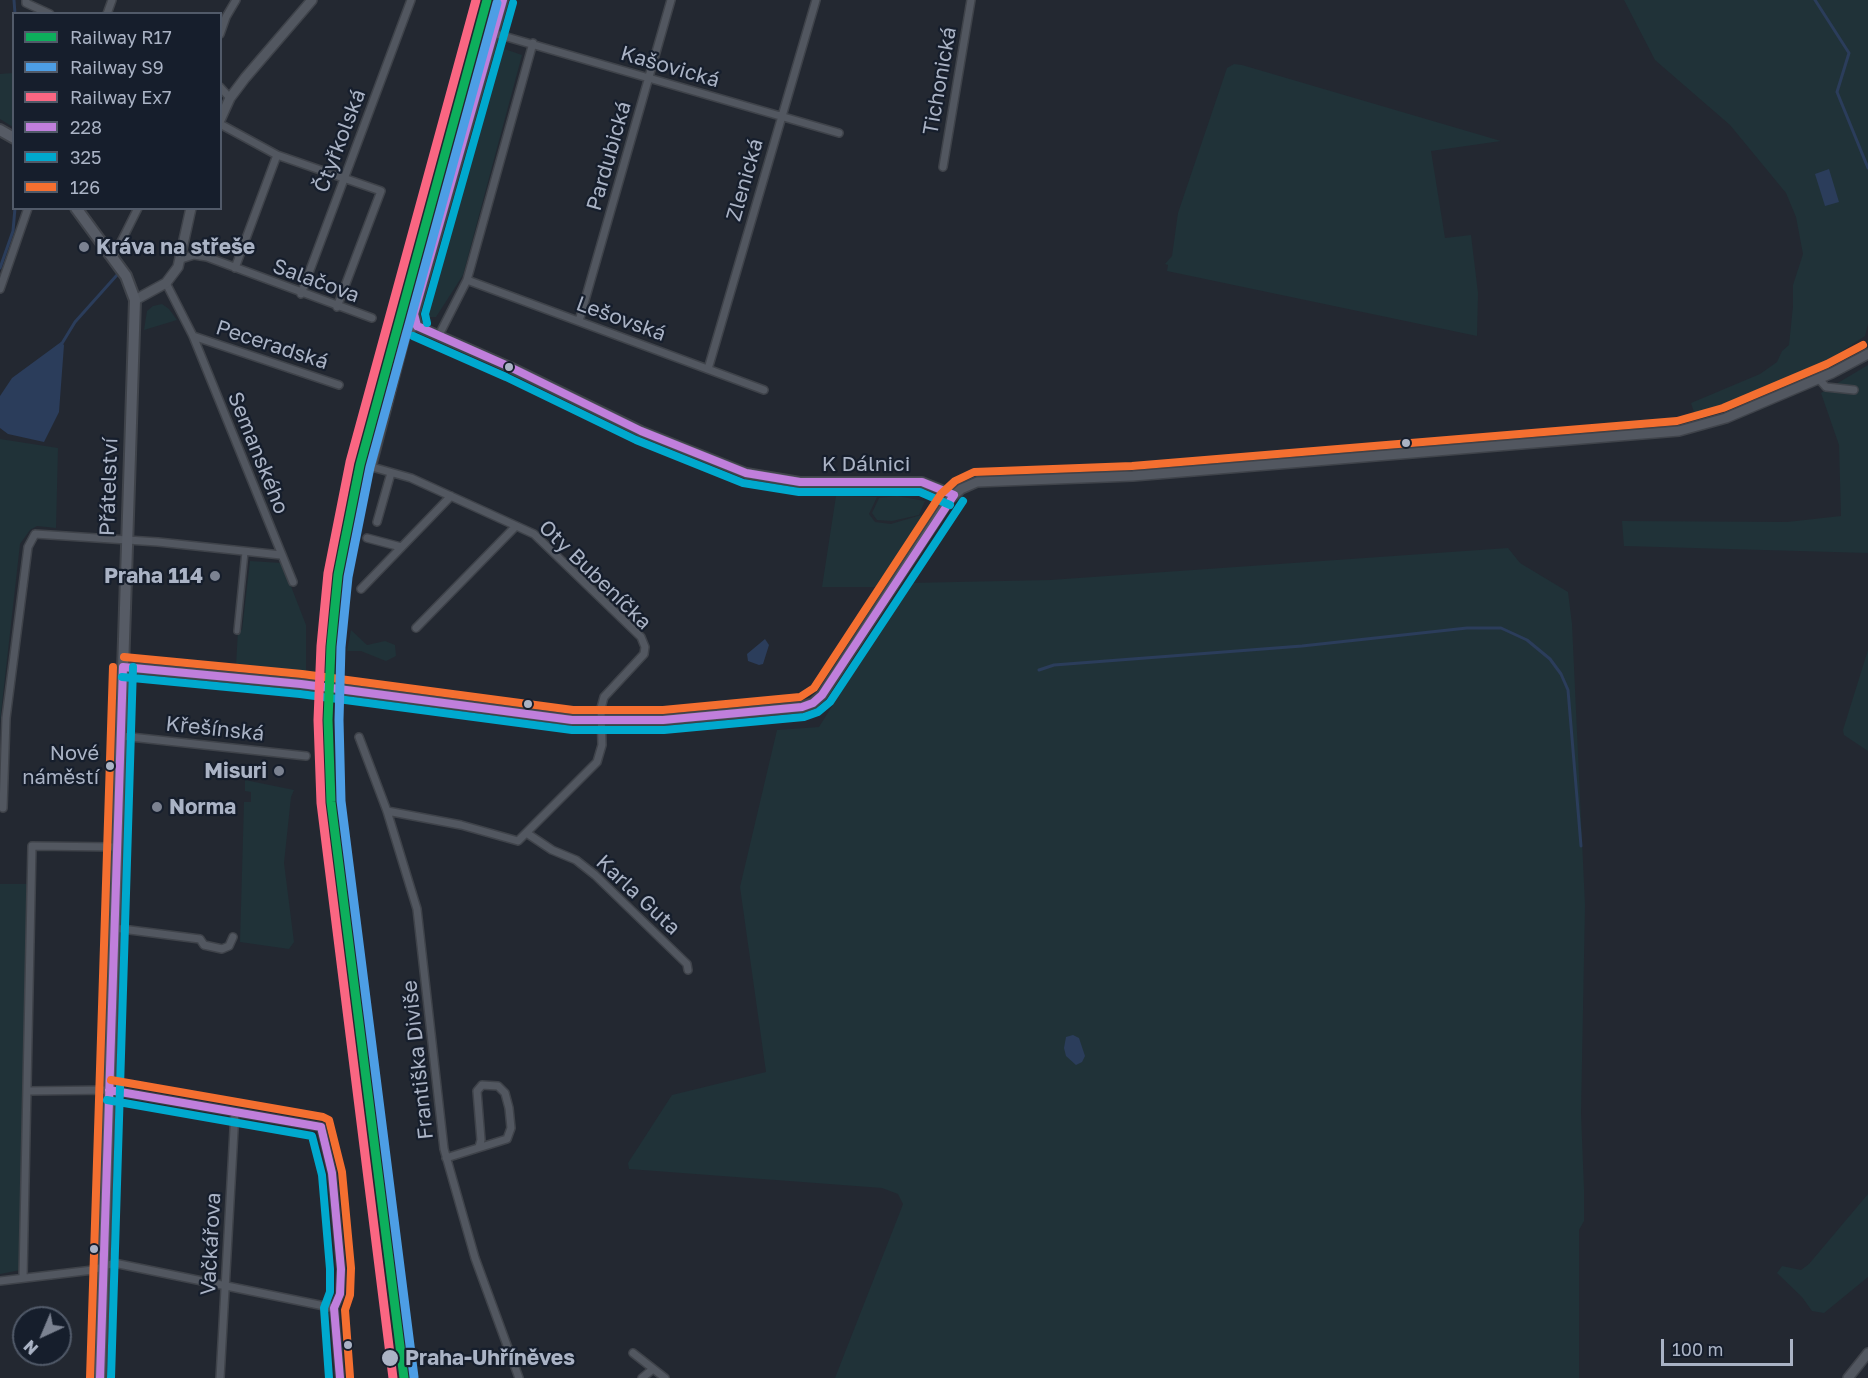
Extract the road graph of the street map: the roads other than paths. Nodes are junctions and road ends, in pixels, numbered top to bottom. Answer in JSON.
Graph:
{"nodes":[{"id":1,"x":26,"y":0,"type":"edge"},
{"id":2,"x":236,"y":0,"type":"edge"},
{"id":3,"x":312,"y":0,"type":"edge"},
{"id":4,"x":411,"y":0,"type":"edge"},
{"id":5,"x":503,"y":0,"type":"edge"},
{"id":6,"x":671,"y":0,"type":"edge"},
{"id":7,"x":816,"y":0,"type":"edge"},
{"id":8,"x":971,"y":0,"type":"edge"},
{"id":9,"x":46,"y":12,"type":"edge"},
{"id":10,"x":222,"y":28,"type":"edge"},
{"id":11,"x":493,"y":33,"type":"junction"},
{"id":12,"x":533,"y":43,"type":"junction"},
{"id":13,"x":649,"y":78,"type":"junction"},
{"id":14,"x":222,"y":89,"type":"edge"},
{"id":15,"x":230,"y":98,"type":"junction"},
{"id":16,"x":781,"y":116,"type":"junction"},
{"id":17,"x":222,"y":117,"type":"edge"},
{"id":18,"x":222,"y":123,"type":"edge"},
{"id":19,"x":839,"y":133,"type":"dead end"},
{"id":20,"x":277,"y":155,"type":"junction"},
{"id":21,"x":943,"y":167,"type":"dead end"},
{"id":22,"x":344,"y":178,"type":"junction"},
{"id":23,"x":27,"y":210,"type":"edge"},
{"id":24,"x":77,"y":210,"type":"edge"},
{"id":25,"x":137,"y":210,"type":"edge"},
{"id":26,"x":190,"y":210,"type":"edge"},
{"id":27,"x":112,"y":258,"type":"junction"},
{"id":28,"x":181,"y":259,"type":"junction"},
{"id":29,"x":236,"y":268,"type":"junction"},
{"id":30,"x":467,"y":280,"type":"junction"},
{"id":31,"x":165,"y":283,"type":"junction"},
{"id":32,"x":0,"y":289,"type":"edge"},
{"id":33,"x":301,"y":294,"type":"junction"},
{"id":34,"x":135,"y":300,"type":"junction"},
{"id":35,"x":337,"y":307,"type":"junction"},
{"id":36,"x":372,"y":318,"type":"dead end"},
{"id":37,"x":579,"y":321,"type":"junction"},
{"id":38,"x":417,"y":326,"type":"junction"},
{"id":39,"x":439,"y":335,"type":"junction"},
{"id":40,"x":193,"y":336,"type":"junction"},
{"id":41,"x":1866,"y":355,"type":"edge"},
{"id":42,"x":708,"y":369,"type":"junction"},
{"id":43,"x":1819,"y":379,"type":"junction"},
{"id":44,"x":339,"y":385,"type":"dead end"},
{"id":45,"x":764,"y":390,"type":"dead end"},
{"id":46,"x":1854,"y":390,"type":"dead end"},
{"id":47,"x":391,"y":473,"type":"junction"},
{"id":48,"x":954,"y":495,"type":"junction"},
{"id":49,"x":451,"y":496,"type":"junction"},
{"id":50,"x":377,"y":522,"type":"dead end"},
{"id":51,"x":516,"y":526,"type":"junction"},
{"id":52,"x":367,"y":538,"type":"dead end"},
{"id":53,"x":127,"y":540,"type":"junction"},
{"id":54,"x":401,"y":548,"type":"junction"},
{"id":55,"x":246,"y":552,"type":"junction"},
{"id":56,"x":281,"y":555,"type":"junction"},
{"id":57,"x":293,"y":582,"type":"dead end"},
{"id":58,"x":361,"y":589,"type":"dead end"},
{"id":59,"x":416,"y":628,"type":"dead end"},
{"id":60,"x":237,"y":631,"type":"dead end"},
{"id":61,"x":123,"y":667,"type":"junction"},
{"id":62,"x":602,"y":721,"type":"junction"},
{"id":63,"x":121,"y":736,"type":"junction"},
{"id":64,"x":359,"y":737,"type":"dead end"},
{"id":65,"x":306,"y":756,"type":"dead end"},
{"id":66,"x":3,"y":808,"type":"dead end"},
{"id":67,"x":387,"y":811,"type":"junction"},
{"id":68,"x":528,"y":834,"type":"junction"},
{"id":69,"x":117,"y":847,"type":"junction"},
{"id":70,"x":114,"y":928,"type":"junction"},
{"id":71,"x":232,"y":937,"type":"dead end"},
{"id":72,"x":688,"y":970,"type":"dead end"},
{"id":73,"x":109,"y":1090,"type":"junction"},
{"id":74,"x":27,"y":1091,"type":"junction"},
{"id":75,"x":235,"y":1112,"type":"junction"},
{"id":76,"x":479,"y":1148,"type":"junction"},
{"id":77,"x":446,"y":1158,"type":"junction"},
{"id":78,"x":103,"y":1267,"type":"junction"},
{"id":79,"x":23,"y":1277,"type":"junction"},
{"id":80,"x":0,"y":1281,"type":"edge"},
{"id":81,"x":226,"y":1285,"type":"junction"},
{"id":82,"x":334,"y":1308,"type":"junction"},
{"id":83,"x":633,"y":1353,"type":"dead end"},
{"id":84,"x":1868,"y":1353,"type":"edge"},
{"id":85,"x":653,"y":1369,"type":"junction"},
{"id":86,"x":100,"y":1378,"type":"edge"},
{"id":87,"x":220,"y":1378,"type":"edge"},
{"id":88,"x":340,"y":1378,"type":"edge"},
{"id":89,"x":519,"y":1378,"type":"edge"},
{"id":90,"x":642,"y":1378,"type":"edge"},
{"id":91,"x":665,"y":1378,"type":"edge"},
{"id":92,"x":1848,"y":1378,"type":"edge"}],
"edges":[{"from":1,"to":9,"type":"street"},
{"from":2,"to":10,"type":"street"},
{"from":3,"to":15,"type":"street"},
{"from":4,"to":22,"type":"street","name":"Čtyřkolská"},
{"from":5,"to":11,"type":"street"},
{"from":6,"to":13,"type":"street","name":"Pardubická"},
{"from":7,"to":16,"type":"street","name":"Zlenická"},
{"from":8,"to":21,"type":"street","name":"Tichonická"},
{"from":11,"to":12,"type":"street","name":"Kašovická"},
{"from":11,"to":38,"type":"street"},
{"from":12,"to":13,"type":"street","name":"Kašovická"},
{"from":12,"to":30,"type":"street"},
{"from":13,"to":16,"type":"street","name":"Kašovická"},
{"from":13,"to":37,"type":"street","name":"Pardubická"},
{"from":14,"to":15,"type":"street"},
{"from":15,"to":17,"type":"street"},
{"from":16,"to":19,"type":"street","name":"Kašovická"},
{"from":16,"to":42,"type":"street","name":"Zlenická"},
{"from":18,"to":20,"type":"street"},
{"from":20,"to":22,"type":"street"},
{"from":20,"to":29,"type":"street"},
{"from":22,"to":33,"type":"street","name":"Čtyřkolská"},
{"from":22,"to":35,"type":"street"},
{"from":23,"to":32,"type":"street"},
{"from":24,"to":27,"type":"main road","name":"Přátelství"},
{"from":25,"to":27,"type":"street"},
{"from":26,"to":28,"type":"street"},
{"from":27,"to":34,"type":"main road","name":"Přátelství"},
{"from":28,"to":29,"type":"street","name":"Salačova"},
{"from":28,"to":31,"type":"street"},
{"from":29,"to":33,"type":"street","name":"Salačova"},
{"from":30,"to":37,"type":"street","name":"Lešovská"},
{"from":30,"to":39,"type":"street"},
{"from":31,"to":34,"type":"street"},
{"from":31,"to":40,"type":"street","name":"Semanského"},
{"from":33,"to":35,"type":"street","name":"Salačova"},
{"from":34,"to":53,"type":"main road","name":"Přátelství"},
{"from":35,"to":36,"type":"street","name":"Salačova"},
{"from":37,"to":42,"type":"street","name":"Lešovská"},
{"from":38,"to":39,"type":"street","name":"K Dálnici"},
{"from":38,"to":47,"type":"street"},
{"from":39,"to":48,"type":"street","name":"K Dálnici"},
{"from":40,"to":44,"type":"street","name":"Peceradská"},
{"from":40,"to":56,"type":"street","name":"Semanského"},
{"from":41,"to":43,"type":"street"},
{"from":42,"to":45,"type":"street","name":"Lešovská"},
{"from":43,"to":46,"type":"street"},
{"from":43,"to":48,"type":"street"},
{"from":47,"to":49,"type":"street","name":"Oty Bubeníčka"},
{"from":47,"to":50,"type":"street"},
{"from":48,"to":62,"type":"street"},
{"from":49,"to":51,"type":"street","name":"Oty Bubeníčka"},
{"from":49,"to":54,"type":"street"},
{"from":51,"to":59,"type":"street","name":"Oty Bubeníčka"},
{"from":51,"to":62,"type":"street","name":"Oty Bubeníčka"},
{"from":52,"to":54,"type":"street"},
{"from":53,"to":55,"type":"street"},
{"from":53,"to":61,"type":"main road","name":"Přátelství"},
{"from":53,"to":66,"type":"street"},
{"from":54,"to":58,"type":"street"},
{"from":55,"to":56,"type":"street"},
{"from":55,"to":60,"type":"street"},
{"from":56,"to":57,"type":"street","name":"Semanského"},
{"from":61,"to":62,"type":"street"},
{"from":61,"to":63,"type":"main road","name":"Přátelství"},
{"from":62,"to":68,"type":"street"},
{"from":63,"to":65,"type":"street","name":"Křešínská"},
{"from":63,"to":69,"type":"main road","name":"Přátelství"},
{"from":64,"to":67,"type":"street","name":"Františka Diviše"},
{"from":67,"to":68,"type":"street"},
{"from":67,"to":77,"type":"street","name":"Františka Diviše"},
{"from":68,"to":72,"type":"street","name":"Karla Guta"},
{"from":69,"to":70,"type":"main road","name":"Přátelství"},
{"from":69,"to":74,"type":"street"},
{"from":70,"to":71,"type":"street"},
{"from":70,"to":73,"type":"main road","name":"Přátelství"},
{"from":73,"to":74,"type":"street"},
{"from":73,"to":75,"type":"street"},
{"from":73,"to":78,"type":"main road","name":"Přátelství"},
{"from":74,"to":79,"type":"street"},
{"from":75,"to":81,"type":"street","name":"Vačkářova"},
{"from":75,"to":82,"type":"street"},
{"from":76,"to":76,"type":"street"},
{"from":76,"to":77,"type":"street"},
{"from":77,"to":89,"type":"street","name":"Františka Diviše"},
{"from":78,"to":79,"type":"street"},
{"from":78,"to":81,"type":"street"},
{"from":78,"to":86,"type":"main road","name":"Přátelství"},
{"from":79,"to":80,"type":"street"},
{"from":81,"to":82,"type":"street"},
{"from":81,"to":87,"type":"street","name":"Vačkářova"},
{"from":82,"to":88,"type":"street"},
{"from":83,"to":85,"type":"street"},
{"from":84,"to":92,"type":"street"},
{"from":85,"to":90,"type":"street"},
{"from":85,"to":91,"type":"street"}]}
